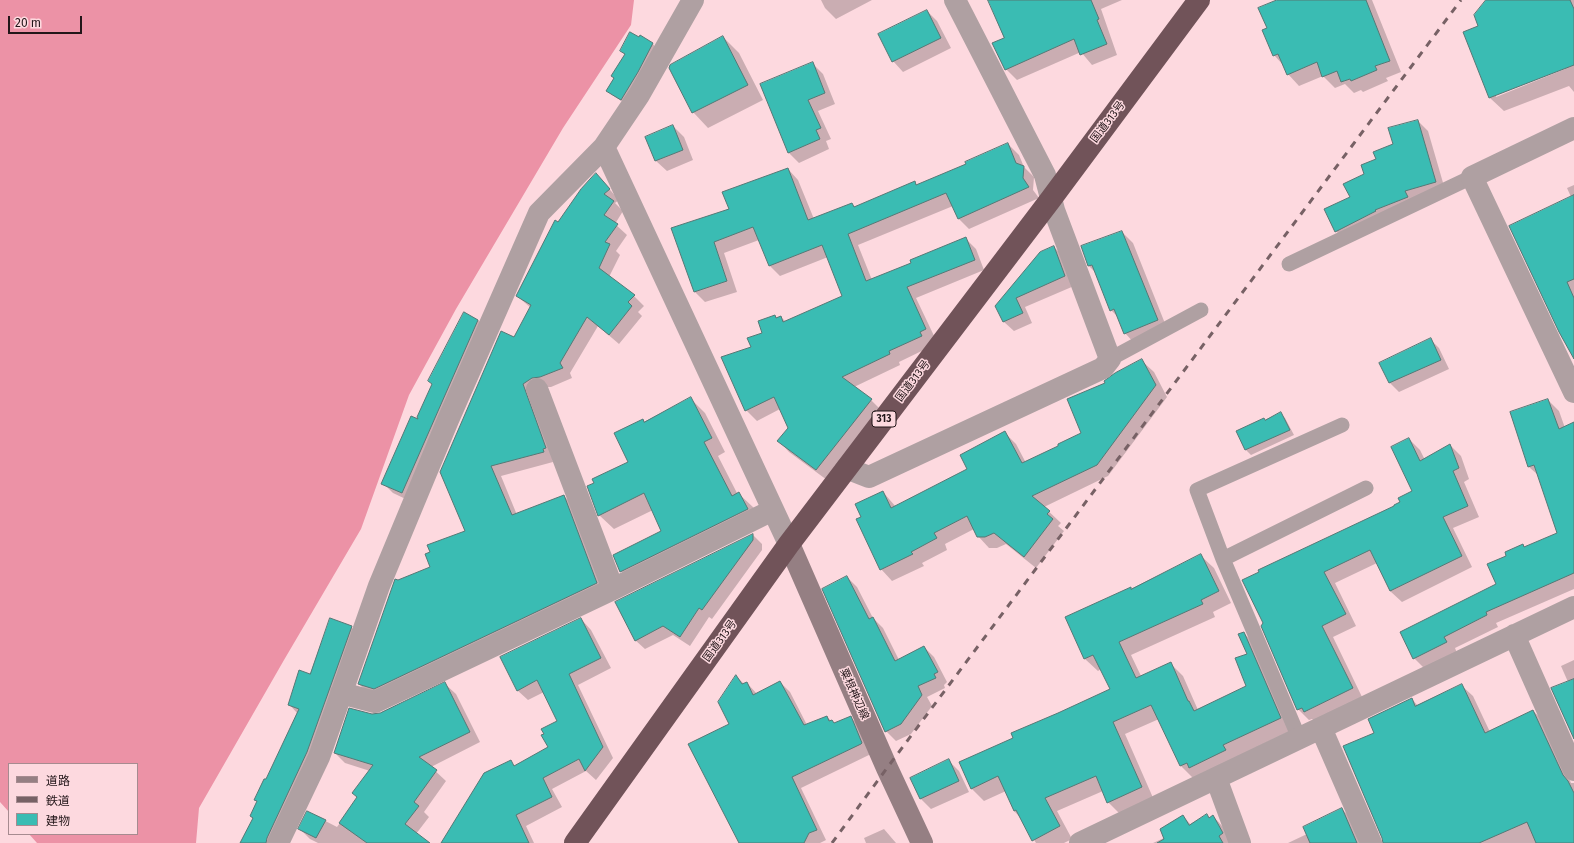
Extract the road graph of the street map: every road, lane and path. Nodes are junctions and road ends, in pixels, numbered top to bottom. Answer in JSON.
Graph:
{"nodes":[{"id":1,"x":693,"y":0,"type":"edge"},
{"id":2,"x":955,"y":0,"type":"edge"},
{"id":3,"x":1199,"y":0,"type":"edge"},
{"id":4,"x":1574,"y":128,"type":"edge"},
{"id":5,"x":604,"y":146,"type":"junction"},
{"id":6,"x":1472,"y":177,"type":"junction"},
{"id":7,"x":1051,"y":199,"type":"junction"},
{"id":8,"x":1289,"y":264,"type":"dead end"},
{"id":9,"x":1202,"y":310,"type":"dead end"},
{"id":10,"x":1110,"y":359,"type":"junction"},
{"id":11,"x":537,"y":389,"type":"dead end"},
{"id":12,"x":1574,"y":392,"type":"edge"},
{"id":13,"x":1342,"y":425,"type":"dead end"},
{"id":14,"x":846,"y":468,"type":"junction"},
{"id":15,"x":1366,"y":488,"type":"dead end"},
{"id":16,"x":773,"y":510,"type":"junction"},
{"id":17,"x":789,"y":544,"type":"junction"},
{"id":18,"x":1223,"y":559,"type":"junction"},
{"id":19,"x":613,"y":589,"type":"junction"},
{"id":20,"x":1574,"y":607,"type":"edge"},
{"id":21,"x":1514,"y":635,"type":"junction"},
{"id":22,"x":341,"y":693,"type":"junction"},
{"id":23,"x":1321,"y":728,"type":"junction"},
{"id":24,"x":1299,"y":738,"type":"junction"},
{"id":25,"x":1574,"y":770,"type":"edge"},
{"id":26,"x":1216,"y":778,"type":"junction"},
{"id":27,"x":278,"y":843,"type":"edge"},
{"id":28,"x":575,"y":843,"type":"edge"},
{"id":29,"x":922,"y":843,"type":"edge"},
{"id":30,"x":1080,"y":843,"type":"edge"},
{"id":31,"x":1240,"y":843,"type":"edge"},
{"id":32,"x":1370,"y":843,"type":"edge"}],
"edges":[{"from":1,"to":5,"type":"street"},
{"from":2,"to":7,"type":"street"},
{"from":3,"to":7,"type":"highway","name":"国道313号","number":"313"},
{"from":4,"to":6,"type":"street"},
{"from":5,"to":16,"type":"street"},
{"from":5,"to":22,"type":"street"},
{"from":6,"to":8,"type":"lane"},
{"from":6,"to":12,"type":"street"},
{"from":7,"to":10,"type":"street"},
{"from":7,"to":14,"type":"highway","name":"国道313号","number":"313"},
{"from":9,"to":10,"type":"lane"},
{"from":10,"to":14,"type":"street"},
{"from":11,"to":19,"type":"street"},
{"from":13,"to":18,"type":"lane"},
{"from":14,"to":17,"type":"highway","name":"国道313号","number":"313"},
{"from":15,"to":18,"type":"lane"},
{"from":16,"to":17,"type":"street"},
{"from":16,"to":19,"type":"street"},
{"from":17,"to":28,"type":"highway","name":"国道313号","number":"313"},
{"from":17,"to":29,"type":"main road","name":"粟根神辺線"},
{"from":18,"to":24,"type":"lane"},
{"from":19,"to":22,"type":"street"},
{"from":20,"to":21,"type":"street"},
{"from":21,"to":23,"type":"street"},
{"from":21,"to":25,"type":"street"},
{"from":22,"to":27,"type":"street"},
{"from":23,"to":24,"type":"street"},
{"from":23,"to":32,"type":"street"},
{"from":24,"to":26,"type":"street"},
{"from":26,"to":30,"type":"street"},
{"from":26,"to":31,"type":"street"}]}
